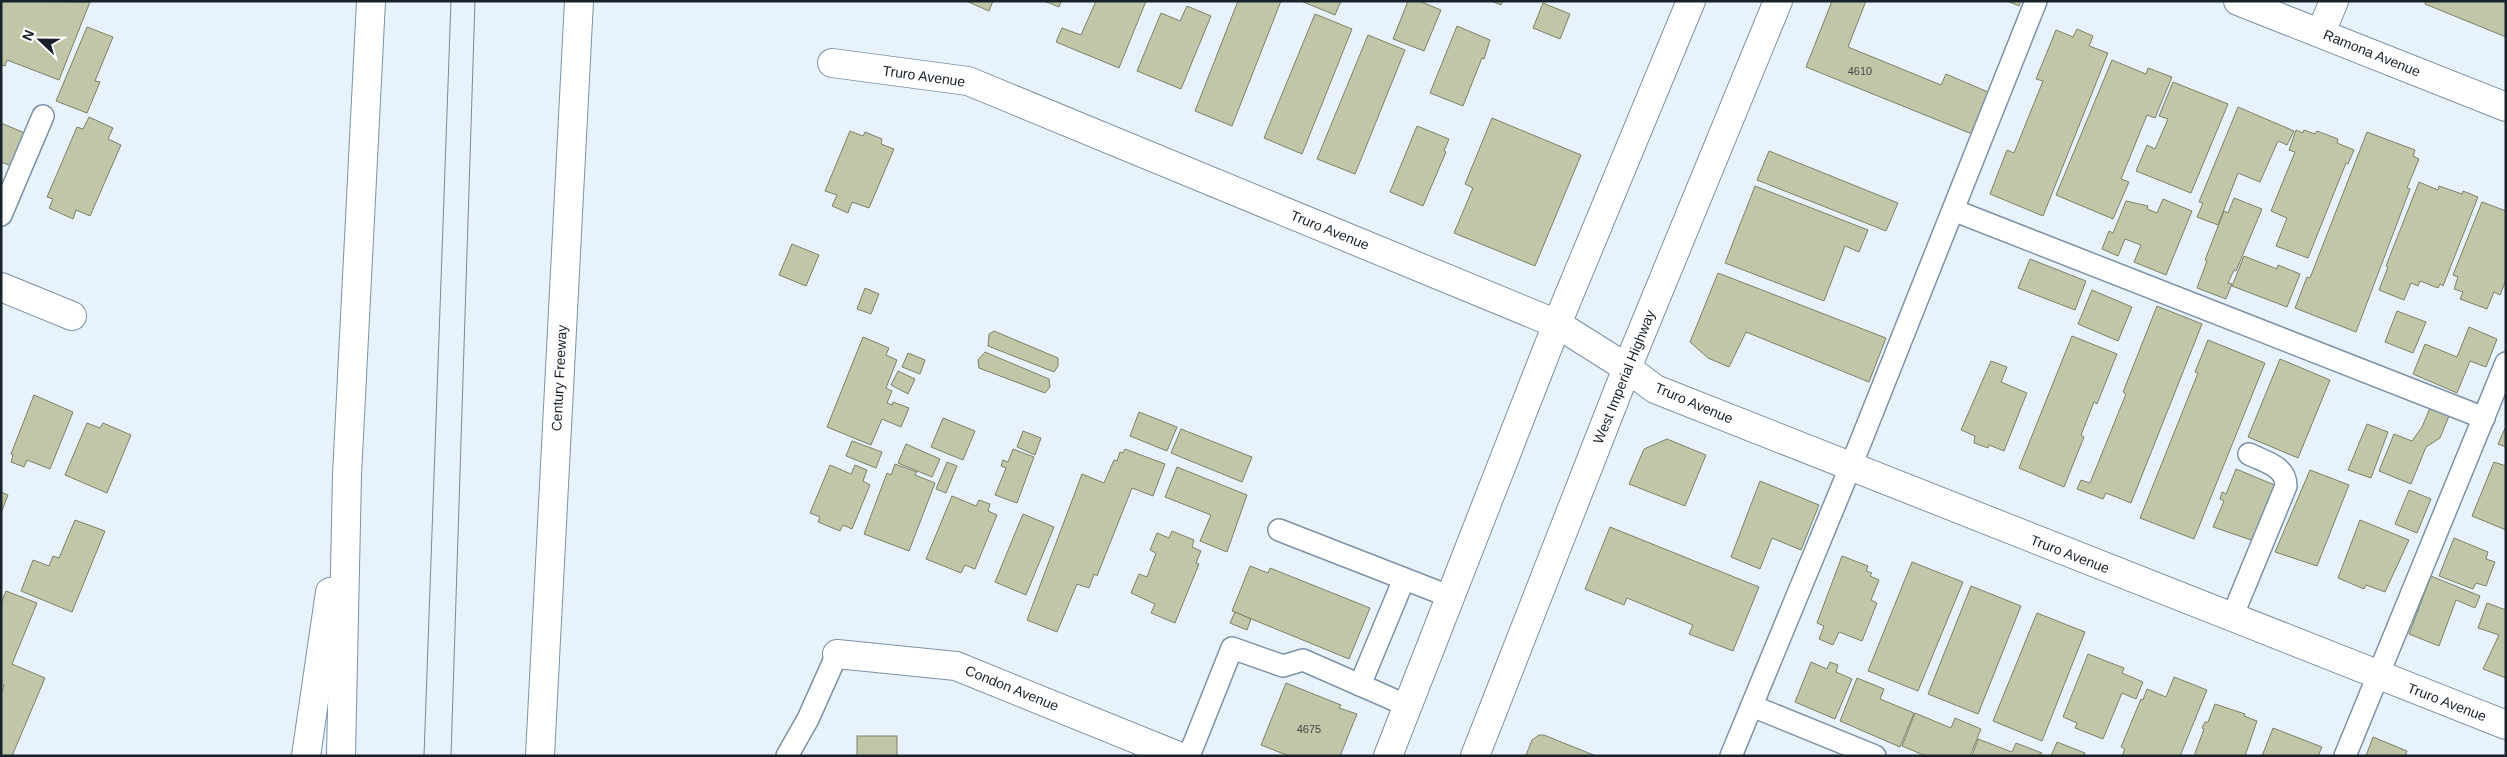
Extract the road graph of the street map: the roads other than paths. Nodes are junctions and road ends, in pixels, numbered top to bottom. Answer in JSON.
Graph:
{"nodes":[{"id":1,"x":371,"y":1,"type":"edge"},
{"id":2,"x":579,"y":1,"type":"edge"},
{"id":3,"x":1690,"y":1,"type":"edge"},
{"id":4,"x":1778,"y":1,"type":"edge"},
{"id":5,"x":2036,"y":1,"type":"edge"},
{"id":6,"x":2238,"y":1,"type":"edge"},
{"id":7,"x":2334,"y":1,"type":"edge"},
{"id":8,"x":2321,"y":32,"type":"junction"},
{"id":9,"x":832,"y":63,"type":"dead end"},
{"id":10,"x":2506,"y":107,"type":"edge"},
{"id":11,"x":43,"y":116,"type":"dead end"},
{"id":12,"x":1953,"y":210,"type":"junction"},
{"id":13,"x":1,"y":215,"type":"edge"},
{"id":14,"x":1,"y":287,"type":"edge"},
{"id":15,"x":72,"y":316,"type":"dead end"},
{"id":16,"x":1557,"y":324,"type":"junction"},
{"id":17,"x":2506,"y":363,"type":"edge"},
{"id":18,"x":1627,"y":368,"type":"junction"},
{"id":19,"x":2484,"y":418,"type":"junction"},
{"id":20,"x":2249,"y":454,"type":"dead end"},
{"id":21,"x":1850,"y":468,"type":"junction"},
{"id":22,"x":347,"y":475,"type":"junction"},
{"id":23,"x":1279,"y":530,"type":"dead end"},
{"id":24,"x":1404,"y":579,"type":"junction"},
{"id":25,"x":1450,"y":596,"type":"junction"},
{"id":26,"x":2232,"y":617,"type":"junction"},
{"id":27,"x":837,"y":654,"type":"joint"},
{"id":28,"x":2379,"y":675,"type":"junction"},
{"id":29,"x":1360,"y":685,"type":"junction"},
{"id":30,"x":1408,"y":706,"type":"junction"},
{"id":31,"x":1752,"y":706,"type":"junction"},
{"id":32,"x":2506,"y":725,"type":"edge"},
{"id":33,"x":306,"y":756,"type":"edge"},
{"id":34,"x":341,"y":756,"type":"edge"},
{"id":35,"x":540,"y":756,"type":"edge"},
{"id":36,"x":787,"y":756,"type":"edge"},
{"id":37,"x":1178,"y":756,"type":"edge"},
{"id":38,"x":1189,"y":756,"type":"edge"},
{"id":39,"x":1388,"y":756,"type":"edge"},
{"id":40,"x":1475,"y":756,"type":"edge"},
{"id":41,"x":1732,"y":756,"type":"edge"},
{"id":42,"x":1875,"y":756,"type":"edge"},
{"id":43,"x":2345,"y":756,"type":"edge"}],
"edges":[{"from":1,"to":22,"type":"main road"},
{"from":2,"to":35,"type":"main road","name":"Century Freeway"},
{"from":3,"to":16,"type":"main road"},
{"from":4,"to":18,"type":"main road","name":"West Imperial Highway"},
{"from":5,"to":12,"type":"lane"},
{"from":6,"to":8,"type":"main road","name":"Ramona Avenue"},
{"from":7,"to":8,"type":"main road"},
{"from":8,"to":10,"type":"main road","name":"Ramona Avenue"},
{"from":9,"to":16,"type":"main road","name":"Truro Avenue"},
{"from":11,"to":13,"type":"lane"},
{"from":12,"to":19,"type":"lane"},
{"from":12,"to":21,"type":"lane"},
{"from":14,"to":15,"type":"main road"},
{"from":16,"to":18,"type":"main road","name":"Truro Avenue"},
{"from":16,"to":25,"type":"main road"},
{"from":17,"to":19,"type":"lane"},
{"from":18,"to":21,"type":"main road","name":"Truro Avenue"},
{"from":18,"to":40,"type":"main road","name":"West Imperial Highway"},
{"from":19,"to":28,"type":"lane"},
{"from":20,"to":26,"type":"lane"},
{"from":21,"to":26,"type":"main road","name":"Truro Avenue"},
{"from":21,"to":31,"type":"lane"},
{"from":22,"to":33,"type":"main road"},
{"from":22,"to":34,"type":"main road"},
{"from":23,"to":24,"type":"lane"},
{"from":24,"to":25,"type":"lane"},
{"from":24,"to":29,"type":"lane"},
{"from":25,"to":30,"type":"main road"},
{"from":26,"to":28,"type":"main road","name":"Truro Avenue"},
{"from":27,"to":36,"type":"lane"},
{"from":27,"to":37,"type":"main road","name":"Condon Avenue"},
{"from":28,"to":32,"type":"main road","name":"Truro Avenue"},
{"from":28,"to":43,"type":"lane"},
{"from":29,"to":30,"type":"lane"},
{"from":29,"to":38,"type":"lane"},
{"from":30,"to":39,"type":"main road"},
{"from":31,"to":41,"type":"lane"},
{"from":31,"to":42,"type":"lane"}]}
